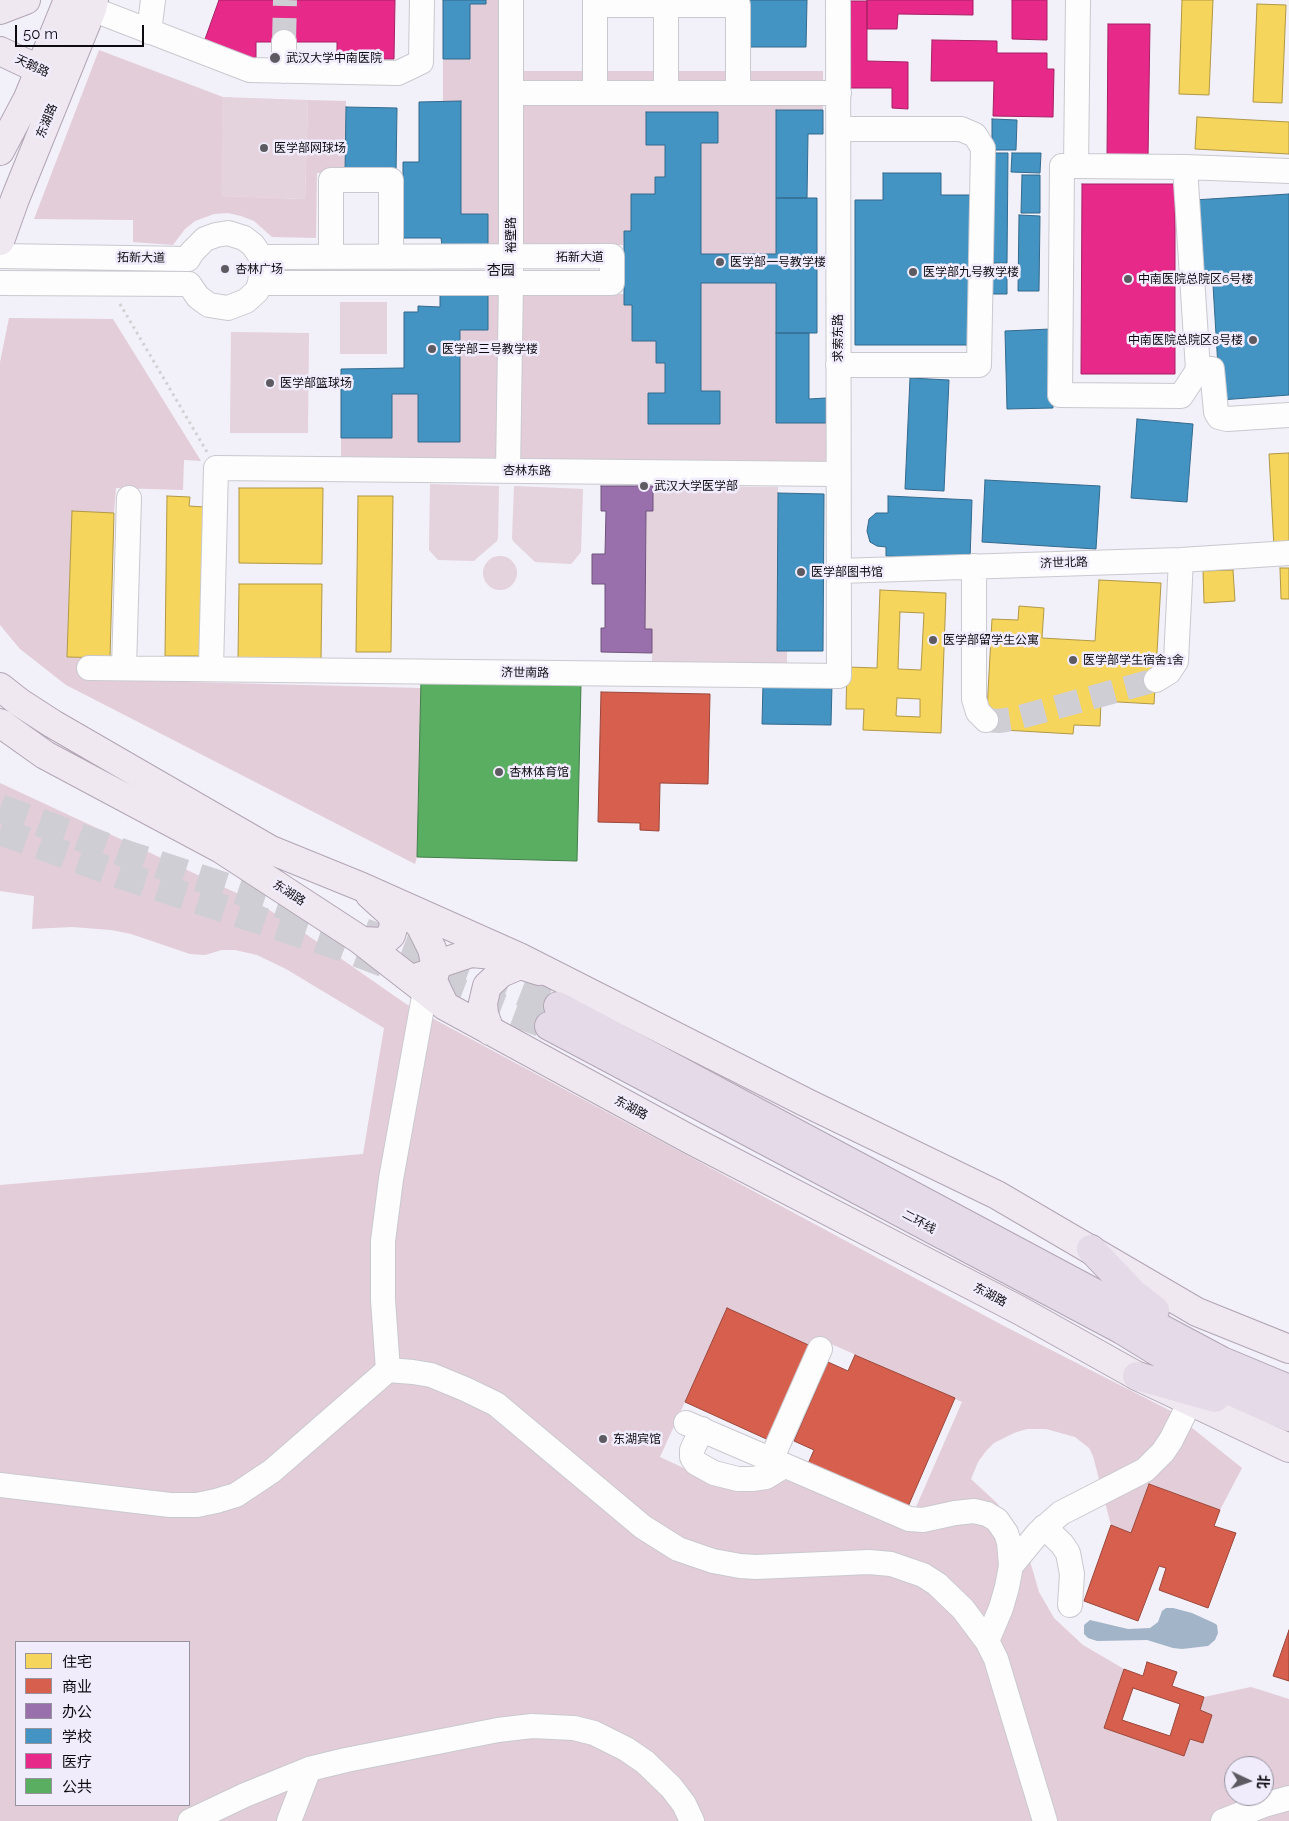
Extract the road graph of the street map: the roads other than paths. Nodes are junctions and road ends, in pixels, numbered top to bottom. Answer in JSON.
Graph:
{"nodes":[{"id":1,"x":26,"y":0,"type":"edge"},
{"id":2,"x":153,"y":0,"type":"edge"},
{"id":3,"x":422,"y":0,"type":"edge"},
{"id":4,"x":511,"y":0,"type":"edge"},
{"id":5,"x":838,"y":0,"type":"edge"},
{"id":6,"x":1078,"y":0,"type":"edge"},
{"id":7,"x":595,"y":2,"type":"edge"},
{"id":8,"x":85,"y":3,"type":"edge"},
{"id":9,"x":666,"y":5,"type":"junction"},
{"id":10,"x":0,"y":10,"type":"edge"},
{"id":11,"x":149,"y":32,"type":"junction"},
{"id":12,"x":284,"y":42,"type":"tunnel mouth"},
{"id":13,"x":0,"y":51,"type":"edge"},
{"id":14,"x":284,"y":71,"type":"junction"},
{"id":15,"x":52,"y":75,"type":"junction"},
{"id":16,"x":511,"y":93,"type":"junction"},
{"id":17,"x":595,"y":93,"type":"junction"},
{"id":18,"x":738,"y":93,"type":"junction"},
{"id":19,"x":838,"y":93,"type":"junction"},
{"id":20,"x":666,"y":94,"type":"junction"},
{"id":21,"x":839,"y":129,"type":"junction"},
{"id":22,"x":0,"y":151,"type":"edge"},
{"id":23,"x":1076,"y":166,"type":"junction"},
{"id":24,"x":1185,"y":167,"type":"junction"},
{"id":25,"x":1289,"y":171,"type":"edge"},
{"id":26,"x":0,"y":241,"type":"edge"},
{"id":27,"x":0,"y":256,"type":"edge"},
{"id":28,"x":261,"y":257,"type":"junction"},
{"id":29,"x":331,"y":257,"type":"junction"},
{"id":30,"x":409,"y":257,"type":"junction"},
{"id":31,"x":511,"y":257,"type":"junction"},
{"id":32,"x":0,"y":283,"type":"edge"},
{"id":33,"x":260,"y":283,"type":"junction"},
{"id":34,"x":418,"y":283,"type":"junction"},
{"id":35,"x":511,"y":283,"type":"junction"},
{"id":36,"x":838,"y":366,"type":"junction"},
{"id":37,"x":1198,"y":370,"type":"junction"},
{"id":38,"x":1289,"y":415,"type":"edge"},
{"id":39,"x":508,"y":470,"type":"junction"},
{"id":40,"x":838,"y":474,"type":"junction"},
{"id":41,"x":129,"y":498,"type":"dead end"},
{"id":42,"x":1289,"y":553,"type":"edge"},
{"id":43,"x":1181,"y":560,"type":"junction"},
{"id":44,"x":974,"y":566,"type":"junction"},
{"id":45,"x":839,"y":571,"type":"junction"},
{"id":46,"x":89,"y":668,"type":"dead end"},
{"id":47,"x":124,"y":668,"type":"junction"},
{"id":48,"x":211,"y":669,"type":"junction"},
{"id":49,"x":839,"y":676,"type":"joint"},
{"id":50,"x":1156,"y":680,"type":"tunnel mouth"},
{"id":51,"x":0,"y":687,"type":"edge"},
{"id":52,"x":986,"y":720,"type":"dead end"},
{"id":53,"x":0,"y":723,"type":"edge"},
{"id":54,"x":362,"y":887,"type":"junction"},
{"id":55,"x":404,"y":906,"type":"junction"},
{"id":56,"x":362,"y":942,"type":"junction"},
{"id":57,"x":519,"y":957,"type":"junction"},
{"id":58,"x":562,"y":979,"type":"junction"},
{"id":59,"x":428,"y":985,"type":"junction"},
{"id":60,"x":490,"y":1031,"type":"junction"},
{"id":61,"x":1091,"y":1249,"type":"junction"},
{"id":62,"x":820,"y":1349,"type":"dead end"},
{"id":63,"x":1289,"y":1349,"type":"edge"},
{"id":64,"x":1222,"y":1360,"type":"junction"},
{"id":65,"x":388,"y":1370,"type":"junction"},
{"id":66,"x":1137,"y":1376,"type":"junction"},
{"id":67,"x":1289,"y":1389,"type":"edge"},
{"id":68,"x":1190,"y":1402,"type":"junction"},
{"id":69,"x":1289,"y":1417,"type":"edge"},
{"id":70,"x":1289,"y":1448,"type":"edge"},
{"id":71,"x":778,"y":1463,"type":"junction"},
{"id":72,"x":0,"y":1484,"type":"edge"},
{"id":73,"x":1044,"y":1527,"type":"junction"},
{"id":74,"x":1011,"y":1566,"type":"junction"},
{"id":75,"x":1070,"y":1605,"type":"dead end"},
{"id":76,"x":986,"y":1641,"type":"junction"},
{"id":77,"x":309,"y":1769,"type":"junction"},
{"id":78,"x":1289,"y":1798,"type":"edge"},
{"id":79,"x":190,"y":1821,"type":"edge"},
{"id":80,"x":289,"y":1821,"type":"edge"},
{"id":81,"x":692,"y":1821,"type":"edge"},
{"id":82,"x":1045,"y":1821,"type":"edge"},
{"id":83,"x":1223,"y":1821,"type":"edge"}],
"edges":[{"from":1,"to":10,"type":"main road"},
{"from":2,"to":11,"type":"street"},
{"from":3,"to":14,"type":"street"},
{"from":4,"to":16,"type":"street","name":"裕壁路"},
{"from":5,"to":19,"type":"street","name":"求索东路"},
{"from":6,"to":23,"type":"street"},
{"from":7,"to":9,"type":"street"},
{"from":7,"to":17,"type":"street"},
{"from":8,"to":11,"type":"street"},
{"from":8,"to":15,"type":"main road","name":"东湖路"},
{"from":9,"to":18,"type":"street"},
{"from":9,"to":20,"type":"street"},
{"from":11,"to":14,"type":"street"},
{"from":12,"to":14,"type":"street"},
{"from":13,"to":15,"type":"main road","name":"天鹅路"},
{"from":15,"to":22,"type":"main road","name":"东湖路"},
{"from":15,"to":26,"type":"main road","name":"东湖路"},
{"from":16,"to":17,"type":"street"},
{"from":16,"to":31,"type":"street","name":"裕壁路"},
{"from":17,"to":20,"type":"street"},
{"from":18,"to":19,"type":"street"},
{"from":18,"to":20,"type":"street"},
{"from":19,"to":21,"type":"street","name":"求索东路"},
{"from":21,"to":36,"type":"street","name":"求索东路"},
{"from":21,"to":36,"type":"street"},
{"from":23,"to":24,"type":"street"},
{"from":23,"to":37,"type":"street"},
{"from":24,"to":25,"type":"street"},
{"from":24,"to":37,"type":"street"},
{"from":27,"to":28,"type":"street","name":"拓新大道"},
{"from":28,"to":29,"type":"street","name":"拓新大道"},
{"from":28,"to":33,"type":"street"},
{"from":29,"to":30,"type":"street","name":"拓新大道"},
{"from":29,"to":30,"type":"street"},
{"from":30,"to":31,"type":"street","name":"拓新大道"},
{"from":30,"to":34,"type":"street"},
{"from":31,"to":35,"type":"street","name":"裕壁路"},
{"from":31,"to":35,"type":"street","name":"拓新大道"},
{"from":32,"to":33,"type":"street","name":"拓新大道"},
{"from":33,"to":34,"type":"street","name":"拓新大道"},
{"from":34,"to":35,"type":"street","name":"拓新大道"},
{"from":35,"to":39,"type":"street","name":"裕壁路"},
{"from":36,"to":40,"type":"street","name":"求索东路"},
{"from":37,"to":38,"type":"street"},
{"from":39,"to":40,"type":"street","name":"杏林东路"},
{"from":39,"to":48,"type":"street","name":"杏林东路"},
{"from":40,"to":45,"type":"street","name":"求索东路"},
{"from":41,"to":47,"type":"street"},
{"from":42,"to":43,"type":"street","name":"济世北路"},
{"from":43,"to":44,"type":"street","name":"济世北路"},
{"from":43,"to":50,"type":"street"},
{"from":44,"to":45,"type":"street","name":"济世北路"},
{"from":44,"to":52,"type":"street"},
{"from":45,"to":49,"type":"street","name":"求索东路"},
{"from":46,"to":47,"type":"street","name":"济世南路"},
{"from":47,"to":48,"type":"street","name":"济世南路"},
{"from":48,"to":49,"type":"street","name":"济世南路"},
{"from":51,"to":54,"type":"main road"},
{"from":53,"to":56,"type":"main road","name":"东湖路"},
{"from":54,"to":55,"type":"main road"},
{"from":54,"to":56,"type":"main road"},
{"from":55,"to":57,"type":"main road"},
{"from":55,"to":59,"type":"main road"},
{"from":56,"to":59,"type":"main road","name":"东湖路"},
{"from":57,"to":58,"type":"main road"},
{"from":57,"to":59,"type":"main road"},
{"from":58,"to":60,"type":"main road"},
{"from":58,"to":61,"type":"main road"},
{"from":59,"to":60,"type":"main road","name":"东湖路"},
{"from":59,"to":65,"type":"street"},
{"from":60,"to":66,"type":"main road","name":"东湖路"},
{"from":61,"to":63,"type":"main road"},
{"from":61,"to":64,"type":"highway"},
{"from":62,"to":71,"type":"street"},
{"from":64,"to":67,"type":"highway","name":"二环线"},
{"from":64,"to":69,"type":"highway","name":"二环线"},
{"from":65,"to":72,"type":"street"},
{"from":65,"to":76,"type":"street"},
{"from":66,"to":68,"type":"main road","name":"东湖路"},
{"from":66,"to":69,"type":"highway"},
{"from":68,"to":70,"type":"main road","name":"东湖路"},
{"from":68,"to":73,"type":"street"},
{"from":71,"to":71,"type":"street"},
{"from":71,"to":74,"type":"street"},
{"from":73,"to":74,"type":"street"},
{"from":73,"to":75,"type":"street"},
{"from":74,"to":76,"type":"street"},
{"from":76,"to":82,"type":"street"},
{"from":77,"to":79,"type":"street"},
{"from":77,"to":80,"type":"street"},
{"from":77,"to":81,"type":"street"},
{"from":78,"to":83,"type":"street"}]}
